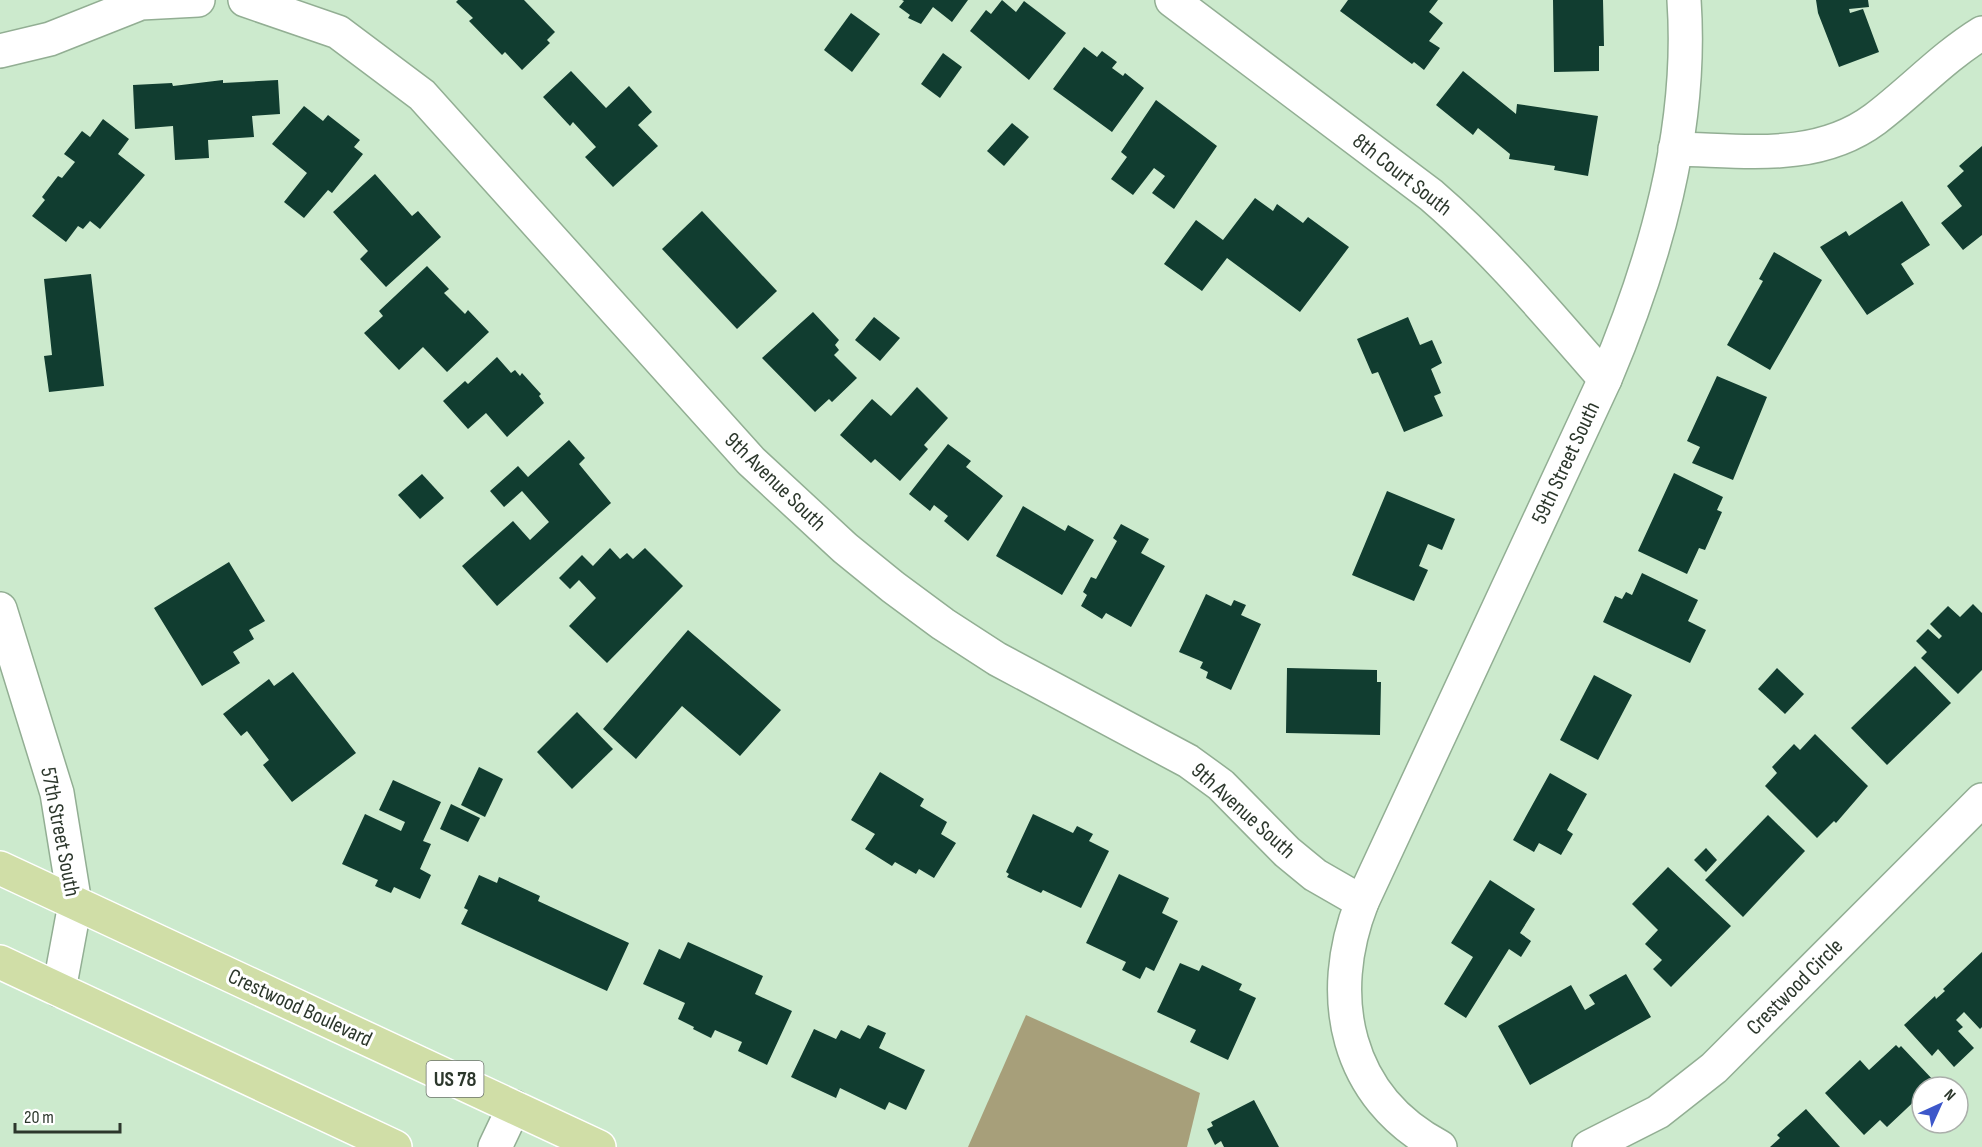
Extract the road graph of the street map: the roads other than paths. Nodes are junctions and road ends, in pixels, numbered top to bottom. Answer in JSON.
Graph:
{"nodes":[{"id":1,"x":198,"y":0,"type":"edge"},
{"id":2,"x":245,"y":0,"type":"edge"},
{"id":3,"x":1172,"y":0,"type":"edge"},
{"id":4,"x":1684,"y":0,"type":"edge"},
{"id":5,"x":1982,"y":33,"type":"edge"},
{"id":6,"x":0,"y":51,"type":"edge"},
{"id":7,"x":1675,"y":149,"type":"junction"},
{"id":8,"x":1605,"y":379,"type":"junction"},
{"id":9,"x":0,"y":609,"type":"edge"},
{"id":10,"x":1982,"y":800,"type":"edge"},
{"id":11,"x":0,"y":868,"type":"edge"},
{"id":12,"x":1362,"y":902,"type":"junction"},
{"id":13,"x":75,"y":903,"type":"junction"},
{"id":14,"x":0,"y":962,"type":"edge"},
{"id":15,"x":60,"y":990,"type":"junction"},
{"id":16,"x":514,"y":1107,"type":"junction"},
{"id":17,"x":395,"y":1147,"type":"edge"},
{"id":18,"x":495,"y":1147,"type":"edge"},
{"id":19,"x":599,"y":1147,"type":"edge"},
{"id":20,"x":1440,"y":1147,"type":"edge"},
{"id":21,"x":1589,"y":1147,"type":"edge"}],
"edges":[{"from":1,"to":6,"type":"street"},
{"from":2,"to":12,"type":"street","name":"9th Avenue South"},
{"from":3,"to":8,"type":"street","name":"8th Court South"},
{"from":4,"to":7,"type":"street","name":"59th Street South"},
{"from":5,"to":7,"type":"street"},
{"from":7,"to":8,"type":"street","name":"59th Street South"},
{"from":8,"to":12,"type":"street","name":"59th Street South"},
{"from":9,"to":13,"type":"street","name":"57th Street South"},
{"from":10,"to":21,"type":"street","name":"Crestwood Circle"},
{"from":11,"to":13,"type":"main road","name":"Crestwood Boulevard","number":"US 78"},
{"from":12,"to":20,"type":"street"},
{"from":13,"to":15,"type":"street","name":"57th Street South"},
{"from":13,"to":16,"type":"main road","name":"Crestwood Boulevard","number":"US 78"},
{"from":14,"to":15,"type":"main road"},
{"from":15,"to":17,"type":"main road"},
{"from":16,"to":18,"type":"street"},
{"from":16,"to":19,"type":"main road","name":"Crestwood Boulevard","number":"US 78"}]}
